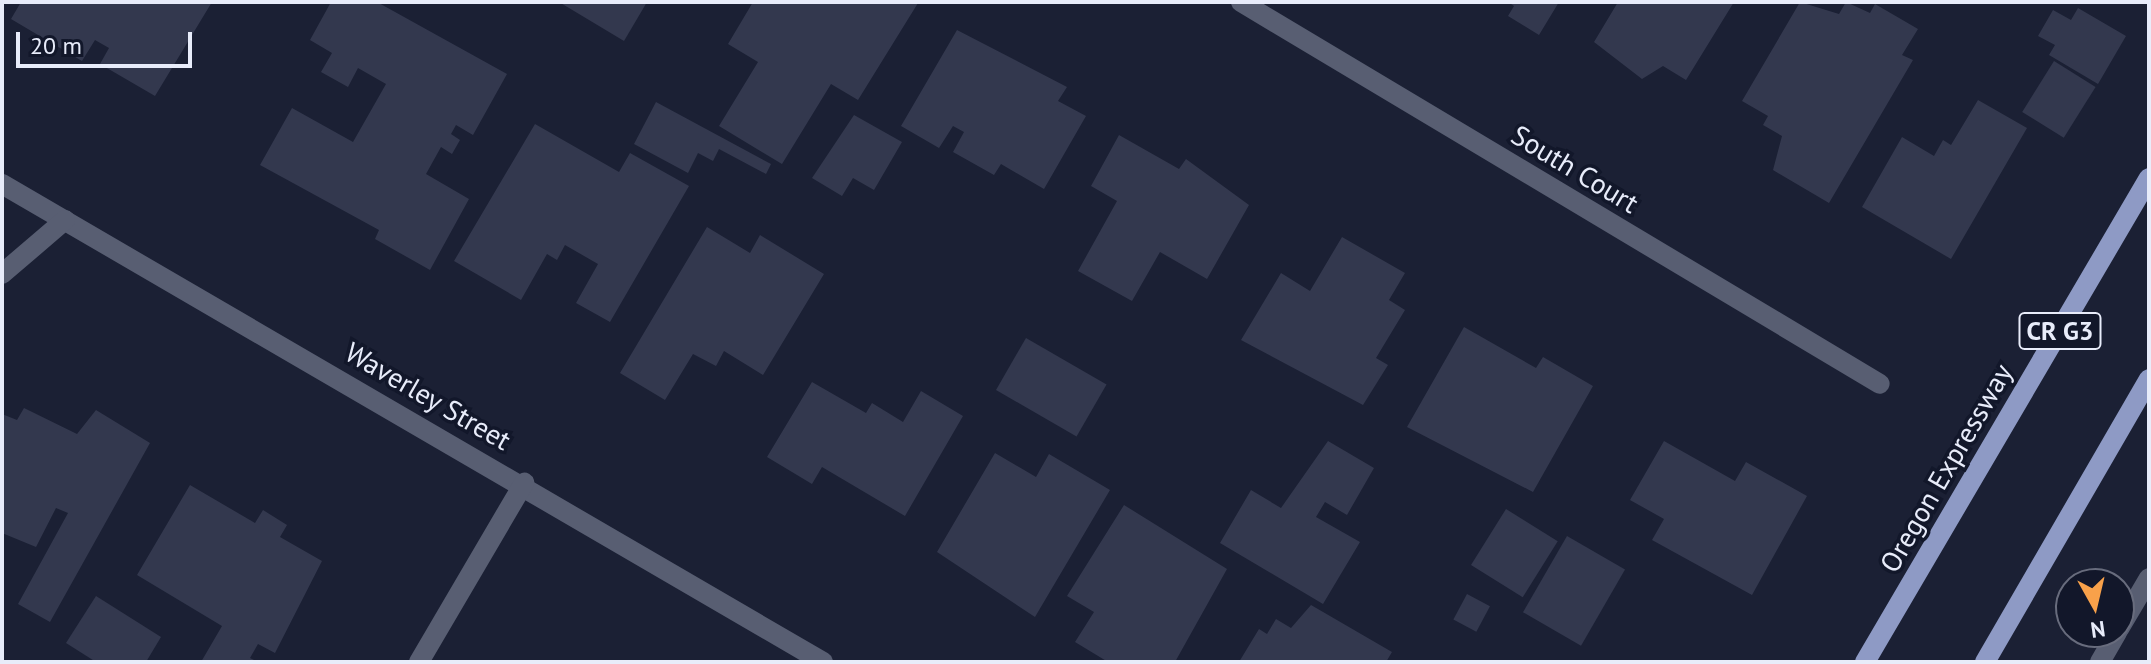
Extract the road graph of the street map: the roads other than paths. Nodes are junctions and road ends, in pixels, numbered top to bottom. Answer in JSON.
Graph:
{"nodes":[{"id":1,"x":1241,"y":2,"type":"edge"},
{"id":2,"x":2149,"y":178,"type":"edge"},
{"id":3,"x":2,"y":184,"type":"edge"},
{"id":4,"x":65,"y":220,"type":"junction"},
{"id":5,"x":2,"y":274,"type":"edge"},
{"id":6,"x":2149,"y":379,"type":"edge"},
{"id":7,"x":1880,"y":384,"type":"dead end"},
{"id":8,"x":524,"y":483,"type":"junction"},
{"id":9,"x":2149,"y":578,"type":"edge"},
{"id":10,"x":2135,"y":602,"type":"edge"},
{"id":11,"x":419,"y":662,"type":"edge"},
{"id":12,"x":823,"y":662,"type":"edge"},
{"id":13,"x":1865,"y":662,"type":"edge"},
{"id":14,"x":1985,"y":662,"type":"edge"}],
"edges":[{"from":1,"to":7,"type":"street","name":"South Court"},
{"from":2,"to":13,"type":"main road","name":"Oregon Expressway","number":"CR G3"},
{"from":3,"to":4,"type":"street","name":"Waverley Street"},
{"from":4,"to":5,"type":"street"},
{"from":4,"to":8,"type":"street","name":"Waverley Street"},
{"from":6,"to":14,"type":"main road"},
{"from":8,"to":11,"type":"street"},
{"from":8,"to":12,"type":"street","name":"Waverley Street"},
{"from":9,"to":10,"type":"street"}]}
